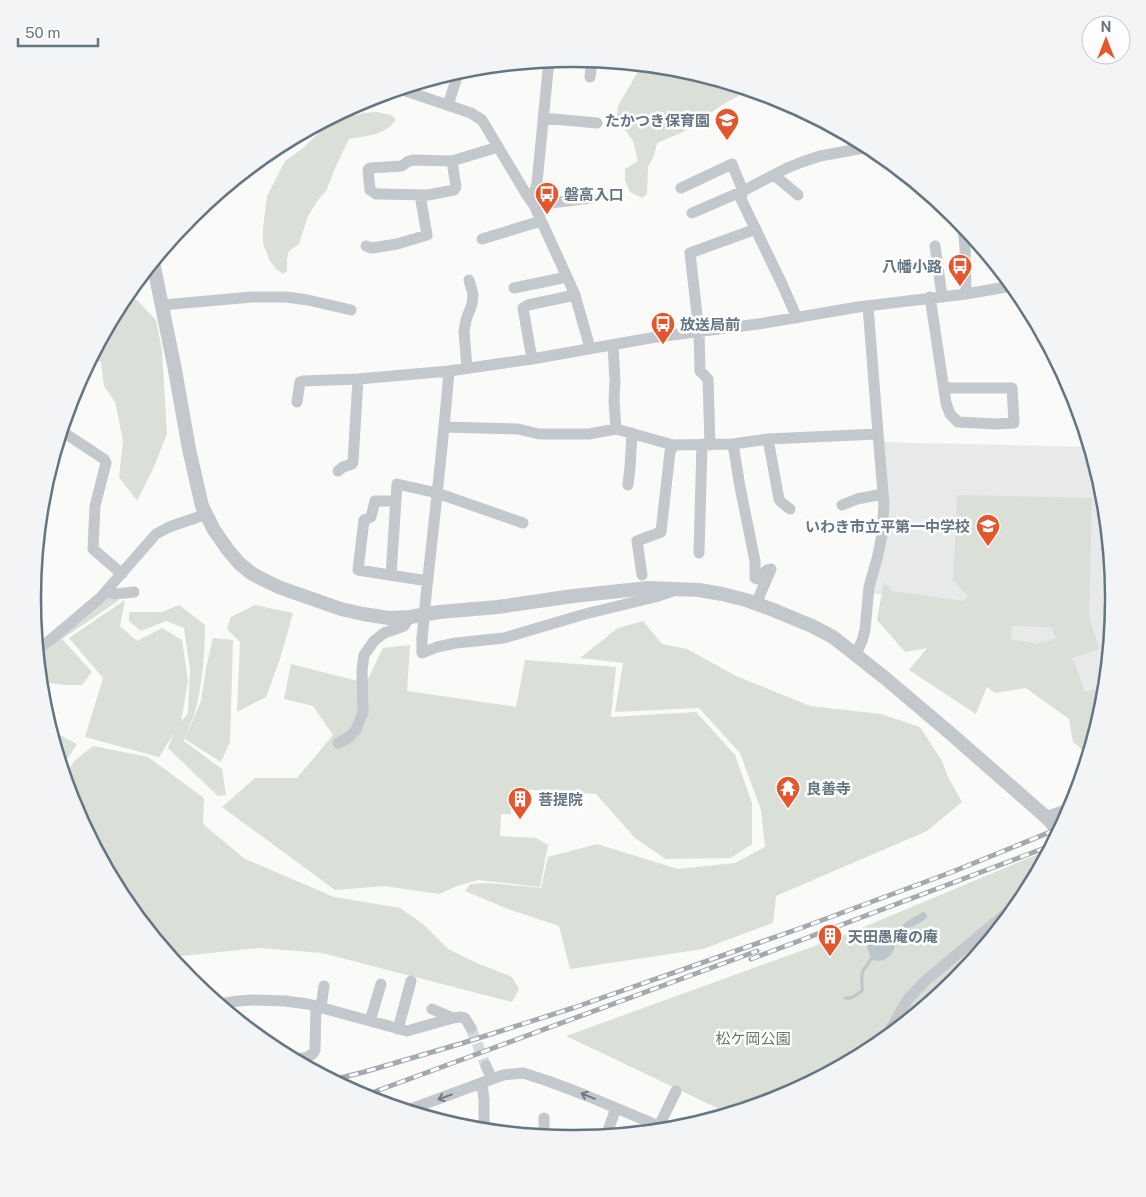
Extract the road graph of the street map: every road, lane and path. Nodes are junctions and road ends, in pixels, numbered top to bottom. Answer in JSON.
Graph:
{"nodes":[{"id":1,"x":548,"y":68,"type":"edge"},
{"id":2,"x":591,"y":68,"type":"edge"},
{"id":3,"x":590,"y":78,"type":"dead end"},
{"id":4,"x":456,"y":80,"type":"edge"},
{"id":5,"x":410,"y":92,"type":"edge"},
{"id":6,"x":448,"y":105,"type":"junction"},
{"id":7,"x":543,"y":118,"type":"junction"},
{"id":8,"x":597,"y":124,"type":"dead end"},
{"id":9,"x":498,"y":147,"type":"junction"},
{"id":10,"x":857,"y":149,"type":"edge"},
{"id":11,"x":452,"y":161,"type":"junction"},
{"id":12,"x":774,"y":175,"type":"junction"},
{"id":13,"x":681,"y":188,"type":"dead end"},
{"id":14,"x":742,"y":191,"type":"junction"},
{"id":15,"x":420,"y":195,"type":"junction"},
{"id":16,"x":798,"y":195,"type":"dead end"},
{"id":17,"x":591,"y":198,"type":"dead end"},
{"id":18,"x":531,"y":201,"type":"junction"},
{"id":19,"x":692,"y":213,"type":"dead end"},
{"id":20,"x":541,"y":221,"type":"junction"},
{"id":21,"x":756,"y":229,"type":"junction"},
{"id":22,"x":482,"y":238,"type":"dead end"},
{"id":23,"x":964,"y":238,"type":"edge"},
{"id":24,"x":366,"y":246,"type":"dead end"},
{"id":25,"x":935,"y":246,"type":"dead end"},
{"id":26,"x":155,"y":271,"type":"edge"},
{"id":27,"x":567,"y":276,"type":"junction"},
{"id":28,"x":469,"y":280,"type":"dead end"},
{"id":29,"x":1004,"y":287,"type":"edge"},
{"id":30,"x":514,"y":288,"type":"dead end"},
{"id":31,"x":966,"y":294,"type":"junction"},
{"id":32,"x":575,"y":295,"type":"junction"},
{"id":33,"x":936,"y":297,"type":"junction"},
{"id":34,"x":162,"y":305,"type":"junction"},
{"id":35,"x":868,"y":306,"type":"junction"},
{"id":36,"x":351,"y":310,"type":"dead end"},
{"id":37,"x":797,"y":318,"type":"junction"},
{"id":38,"x":699,"y":332,"type":"junction"},
{"id":39,"x":613,"y":345,"type":"junction"},
{"id":40,"x":590,"y":348,"type":"junction"},
{"id":41,"x":532,"y":359,"type":"junction"},
{"id":42,"x":467,"y":368,"type":"junction"},
{"id":43,"x":449,"y":371,"type":"junction"},
{"id":44,"x":358,"y":379,"type":"junction"},
{"id":45,"x":944,"y":388,"type":"junction"},
{"id":46,"x":297,"y":402,"type":"dead end"},
{"id":47,"x":444,"y":427,"type":"junction"},
{"id":48,"x":616,"y":428,"type":"junction"},
{"id":49,"x":632,"y":433,"type":"junction"},
{"id":50,"x":878,"y":434,"type":"junction"},
{"id":51,"x":67,"y":435,"type":"edge"},
{"id":52,"x":768,"y":439,"type":"junction"},
{"id":53,"x":706,"y":444,"type":"junction"},
{"id":54,"x":733,"y":444,"type":"junction"},
{"id":55,"x":674,"y":445,"type":"junction"},
{"id":56,"x":338,"y":471,"type":"dead end"},
{"id":57,"x":628,"y":485,"type":"dead end"},
{"id":58,"x":437,"y":493,"type":"junction"},
{"id":59,"x":883,"y":494,"type":"junction"},
{"id":60,"x":396,"y":501,"type":"junction"},
{"id":61,"x":842,"y":504,"type":"dead end"},
{"id":62,"x":790,"y":509,"type":"dead end"},
{"id":63,"x":207,"y":514,"type":"junction"},
{"id":64,"x":522,"y":523,"type":"dead end"},
{"id":65,"x":699,"y":553,"type":"dead end"},
{"id":66,"x":122,"y":574,"type":"junction"},
{"id":67,"x":390,"y":575,"type":"junction"},
{"id":68,"x":642,"y":575,"type":"dead end"},
{"id":69,"x":428,"y":581,"type":"junction"},
{"id":70,"x":679,"y":588,"type":"junction"},
{"id":71,"x":106,"y":592,"type":"junction"},
{"id":72,"x":134,"y":592,"type":"dead end"},
{"id":73,"x":756,"y":604,"type":"junction"},
{"id":74,"x":410,"y":617,"type":"junction"},
{"id":75,"x":43,"y":644,"type":"edge"},
{"id":76,"x":856,"y":654,"type":"junction"},
{"id":77,"x":338,"y":743,"type":"dead end"},
{"id":78,"x":1060,"y":812,"type":"edge"},
{"id":79,"x":1046,"y":817,"type":"junction"},
{"id":80,"x":1054,"y":826,"type":"edge"},
{"id":81,"x":993,"y":924,"type":"edge"},
{"id":82,"x":411,"y":981,"type":"dead end"},
{"id":83,"x":381,"y":984,"type":"dead end"},
{"id":84,"x":324,"y":986,"type":"dead end"},
{"id":85,"x":228,"y":1003,"type":"edge"},
{"id":86,"x":319,"y":1007,"type":"junction"},
{"id":87,"x":432,"y":1009,"type":"dead end"},
{"id":88,"x":453,"y":1018,"type":"junction"},
{"id":89,"x":370,"y":1021,"type":"junction"},
{"id":90,"x":895,"y":1021,"type":"edge"},
{"id":91,"x":471,"y":1028,"type":"tunnel mouth"},
{"id":92,"x":398,"y":1029,"type":"junction"},
{"id":93,"x":304,"y":1057,"type":"edge"},
{"id":94,"x":486,"y":1066,"type":"tunnel mouth"},
{"id":95,"x":487,"y":1081,"type":"junction"},
{"id":96,"x":676,"y":1091,"type":"dead end"},
{"id":97,"x":417,"y":1107,"type":"edge"},
{"id":98,"x":616,"y":1108,"type":"junction"},
{"id":99,"x":544,"y":1118,"type":"dead end"},
{"id":100,"x":664,"y":1122,"type":"edge"},
{"id":101,"x":484,"y":1123,"type":"edge"},
{"id":102,"x":653,"y":1124,"type":"edge"},
{"id":103,"x":544,"y":1129,"type":"edge"},
{"id":104,"x":609,"y":1129,"type":"edge"}],
"edges":[{"from":1,"to":7,"type":"street"},
{"from":2,"to":3,"type":"street"},
{"from":4,"to":6,"type":"street"},
{"from":5,"to":6,"type":"street"},
{"from":6,"to":9,"type":"street"},
{"from":7,"to":8,"type":"street"},
{"from":7,"to":18,"type":"street"},
{"from":9,"to":11,"type":"street"},
{"from":9,"to":18,"type":"street"},
{"from":10,"to":12,"type":"street"},
{"from":11,"to":15,"type":"street"},
{"from":11,"to":15,"type":"street"},
{"from":12,"to":14,"type":"street"},
{"from":12,"to":16,"type":"street"},
{"from":13,"to":14,"type":"street"},
{"from":14,"to":19,"type":"street"},
{"from":14,"to":21,"type":"street"},
{"from":15,"to":24,"type":"street"},
{"from":17,"to":18,"type":"street"},
{"from":18,"to":20,"type":"street"},
{"from":20,"to":22,"type":"street"},
{"from":20,"to":27,"type":"street"},
{"from":21,"to":37,"type":"street"},
{"from":21,"to":38,"type":"street"},
{"from":23,"to":31,"type":"street"},
{"from":25,"to":33,"type":"street"},
{"from":26,"to":34,"type":"street"},
{"from":27,"to":30,"type":"street"},
{"from":27,"to":32,"type":"street"},
{"from":28,"to":42,"type":"street"},
{"from":29,"to":31,"type":"street"},
{"from":31,"to":33,"type":"street"},
{"from":32,"to":40,"type":"street"},
{"from":32,"to":41,"type":"street"},
{"from":33,"to":35,"type":"street"},
{"from":33,"to":45,"type":"street"},
{"from":34,"to":36,"type":"street"},
{"from":34,"to":63,"type":"street"},
{"from":35,"to":37,"type":"street"},
{"from":35,"to":50,"type":"street"},
{"from":37,"to":38,"type":"street"},
{"from":38,"to":39,"type":"street"},
{"from":38,"to":53,"type":"street"},
{"from":39,"to":40,"type":"street"},
{"from":39,"to":48,"type":"street"},
{"from":40,"to":41,"type":"street"},
{"from":41,"to":42,"type":"street"},
{"from":42,"to":43,"type":"street"},
{"from":43,"to":44,"type":"street"},
{"from":43,"to":47,"type":"street"},
{"from":44,"to":46,"type":"street"},
{"from":44,"to":56,"type":"street"},
{"from":45,"to":45,"type":"street"},
{"from":47,"to":48,"type":"street"},
{"from":47,"to":58,"type":"street"},
{"from":48,"to":49,"type":"street"},
{"from":49,"to":55,"type":"street"},
{"from":49,"to":57,"type":"street"},
{"from":50,"to":52,"type":"street"},
{"from":50,"to":59,"type":"street"},
{"from":51,"to":66,"type":"street"},
{"from":52,"to":54,"type":"street"},
{"from":52,"to":62,"type":"street"},
{"from":53,"to":54,"type":"street"},
{"from":53,"to":55,"type":"street"},
{"from":53,"to":65,"type":"street"},
{"from":54,"to":73,"type":"street"},
{"from":55,"to":68,"type":"street"},
{"from":58,"to":60,"type":"street"},
{"from":58,"to":64,"type":"street"},
{"from":58,"to":69,"type":"street"},
{"from":59,"to":61,"type":"street"},
{"from":59,"to":76,"type":"street"},
{"from":60,"to":67,"type":"street"},
{"from":60,"to":67,"type":"street"},
{"from":63,"to":66,"type":"street"},
{"from":63,"to":74,"type":"street"},
{"from":66,"to":71,"type":"street"},
{"from":67,"to":69,"type":"street"},
{"from":69,"to":70,"type":"street","bridge":true},
{"from":70,"to":73,"type":"street"},
{"from":70,"to":74,"type":"street"},
{"from":71,"to":72,"type":"street"},
{"from":71,"to":75,"type":"street"},
{"from":73,"to":76,"type":"street"},
{"from":74,"to":77,"type":"street"},
{"from":76,"to":79,"type":"street"},
{"from":78,"to":79,"type":"street"},
{"from":79,"to":80,"type":"street"},
{"from":81,"to":90,"type":"street"},
{"from":82,"to":92,"type":"street"},
{"from":83,"to":89,"type":"street"},
{"from":84,"to":86,"type":"street"},
{"from":85,"to":86,"type":"street"},
{"from":86,"to":89,"type":"street"},
{"from":86,"to":93,"type":"street"},
{"from":87,"to":88,"type":"street"},
{"from":88,"to":91,"type":"street"},
{"from":88,"to":92,"type":"street"},
{"from":89,"to":92,"type":"street"},
{"from":94,"to":95,"type":"street"},
{"from":95,"to":97,"type":"street","one_way":true},
{"from":98,"to":95,"type":"street","one_way":true},
{"from":95,"to":101,"type":"street"},
{"from":96,"to":100,"type":"street"},
{"from":98,"to":102,"type":"street"},
{"from":98,"to":104,"type":"street"},
{"from":99,"to":103,"type":"street"}]}
